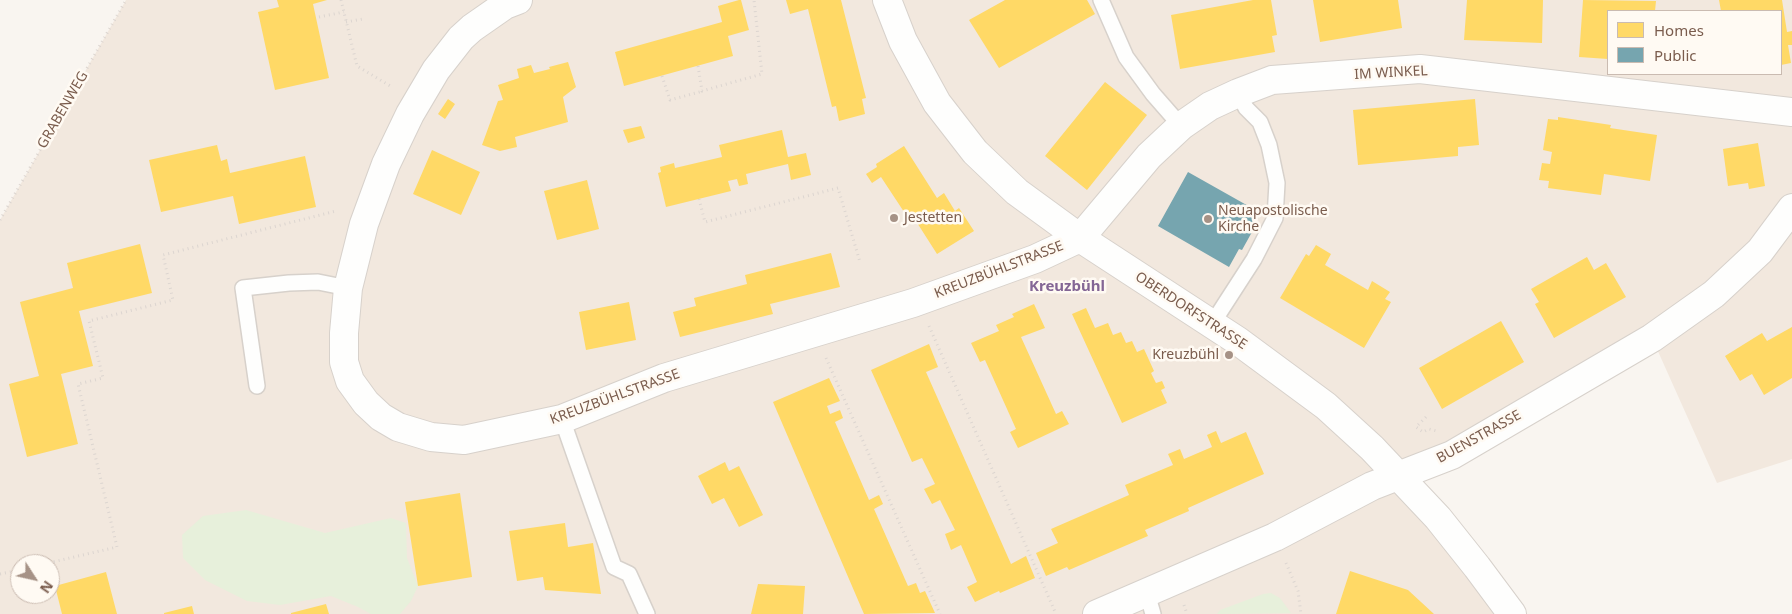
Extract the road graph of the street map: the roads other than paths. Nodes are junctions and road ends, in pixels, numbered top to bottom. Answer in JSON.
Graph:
{"nodes":[{"id":1,"x":518,"y":0,"type":"edge"},
{"id":2,"x":887,"y":0,"type":"edge"},
{"id":3,"x":1102,"y":0,"type":"edge"},
{"id":4,"x":1238,"y":93,"type":"junction"},
{"id":5,"x":1792,"y":112,"type":"edge"},
{"id":6,"x":1180,"y":126,"type":"junction"},
{"id":7,"x":1792,"y":208,"type":"edge"},
{"id":8,"x":1080,"y":238,"type":"junction"},
{"id":9,"x":348,"y":288,"type":"junction"},
{"id":10,"x":1212,"y":324,"type":"junction"},
{"id":11,"x":257,"y":386,"type":"dead end"},
{"id":12,"x":562,"y":419,"type":"junction"},
{"id":13,"x":1399,"y":476,"type":"junction"},
{"id":14,"x":1150,"y":603,"type":"edge"},
{"id":15,"x":647,"y":614,"type":"edge"},
{"id":16,"x":1097,"y":614,"type":"edge"},
{"id":17,"x":1512,"y":614,"type":"edge"}],
"edges":[{"from":1,"to":9,"type":"street","name":"KREUZBÜHLSTRASSE"},
{"from":2,"to":8,"type":"street","name":"OBERDORFSTRASSE"},
{"from":3,"to":6,"type":"lane"},
{"from":4,"to":5,"type":"street","name":"IM WINKEL"},
{"from":4,"to":6,"type":"street","name":"IM WINKEL"},
{"from":4,"to":10,"type":"lane"},
{"from":6,"to":8,"type":"street","name":"IM WINKEL"},
{"from":7,"to":13,"type":"street","name":"BUENSTRASSE"},
{"from":8,"to":10,"type":"street","name":"OBERDORFSTRASSE"},
{"from":8,"to":12,"type":"street","name":"KREUZBÜHLSTRASSE"},
{"from":9,"to":11,"type":"lane"},
{"from":9,"to":12,"type":"street","name":"KREUZBÜHLSTRASSE"},
{"from":10,"to":13,"type":"street","name":"OBERDORFSTRASSE"},
{"from":12,"to":15,"type":"lane"},
{"from":13,"to":14,"type":"street","name":"BUENSTRASSE"},
{"from":13,"to":17,"type":"street","name":"OBERDORFSTRASSE"},
{"from":14,"to":16,"type":"street","name":"BUENSTRASSE"}]}
